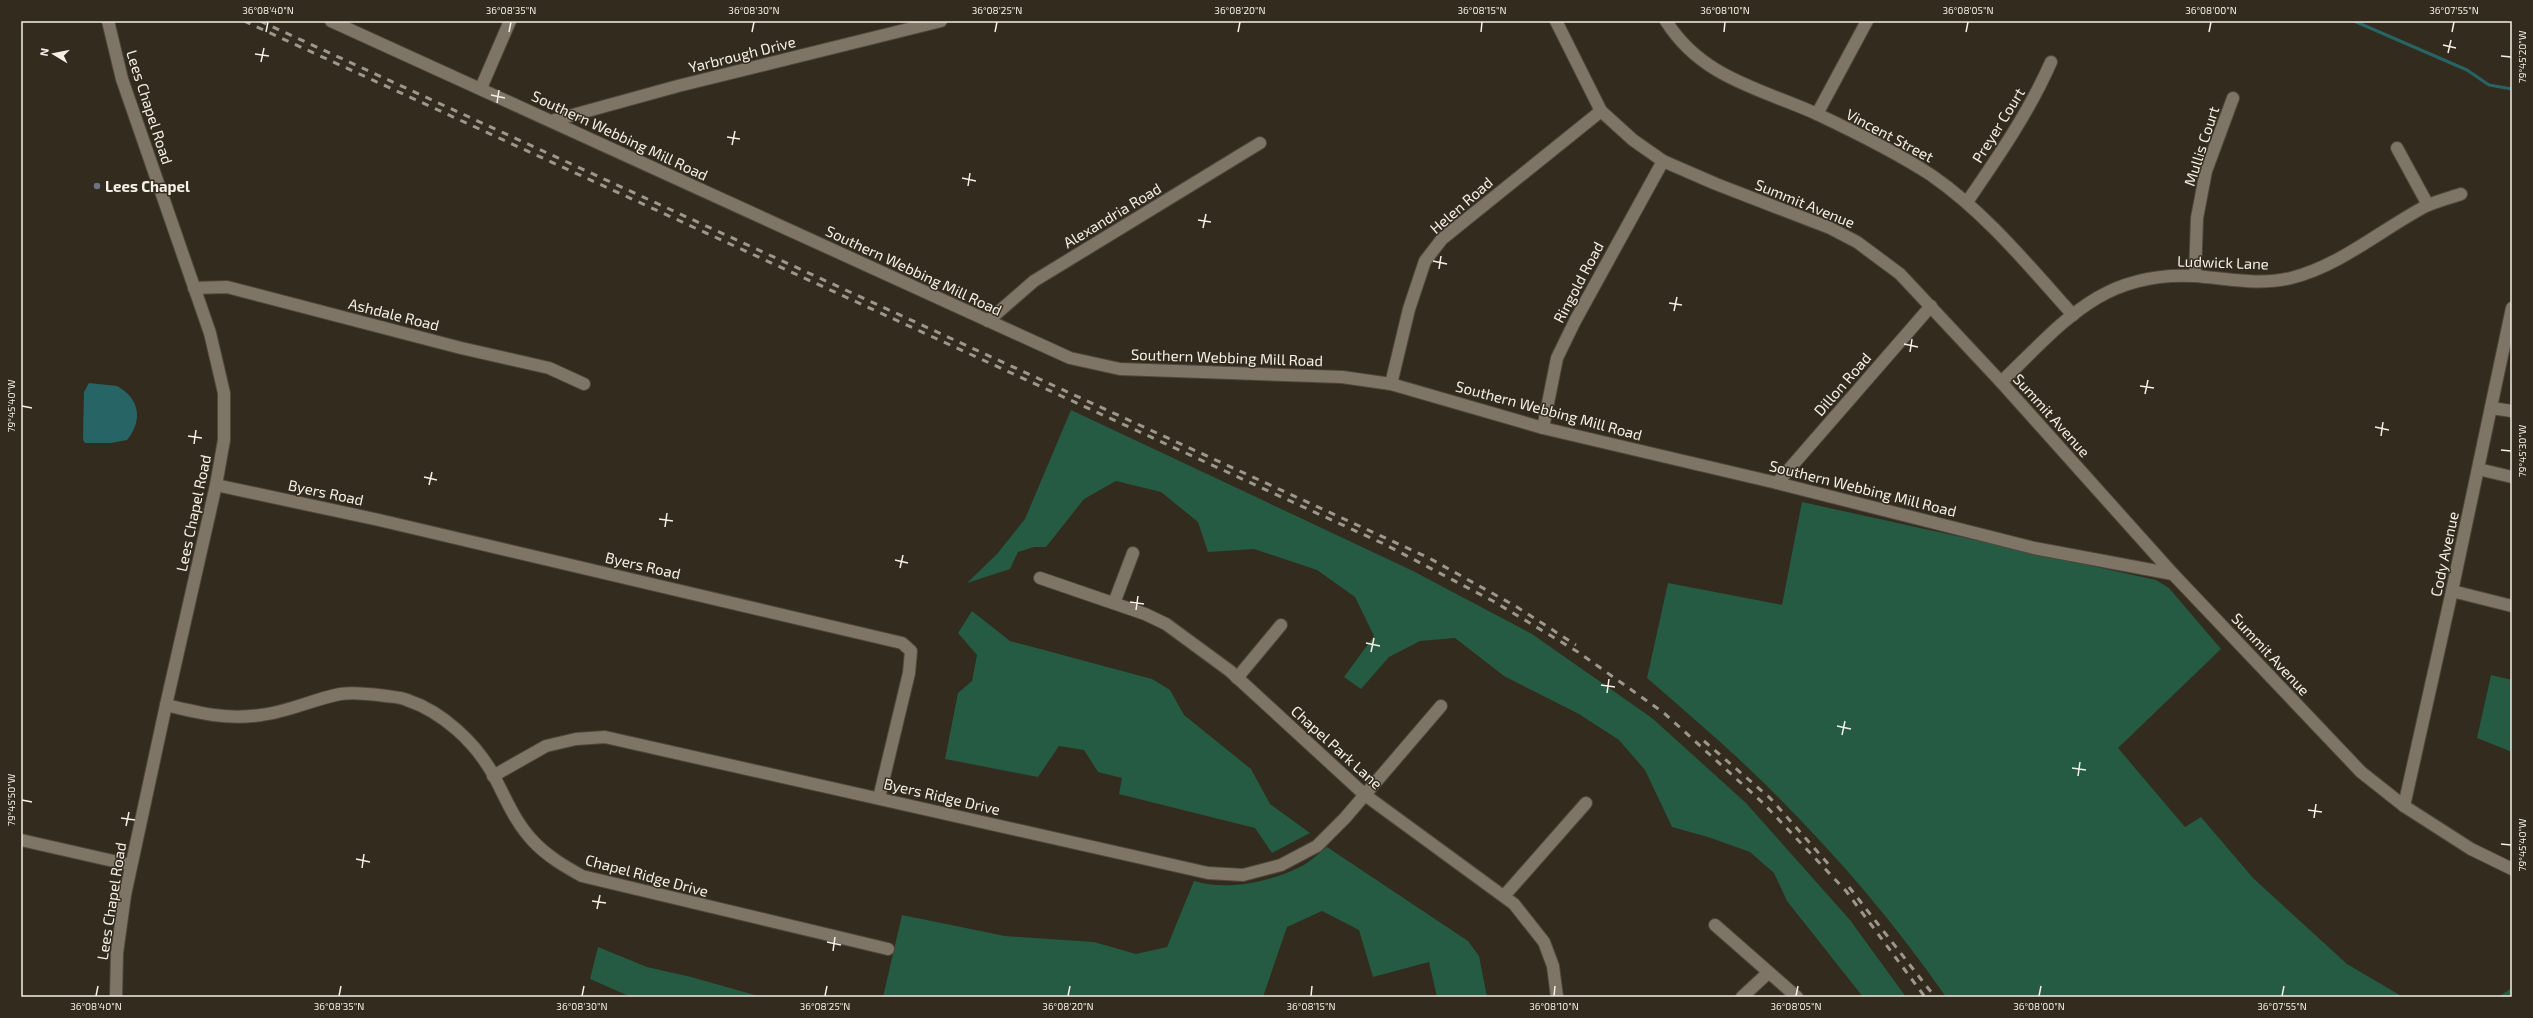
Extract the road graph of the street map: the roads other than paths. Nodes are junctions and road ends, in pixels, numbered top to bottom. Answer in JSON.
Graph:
{"nodes":[{"id":1,"x":108,"y":21,"type":"edge"},
{"id":2,"x":332,"y":21,"type":"edge"},
{"id":3,"x":510,"y":21,"type":"edge"},
{"id":4,"x":942,"y":21,"type":"edge"},
{"id":5,"x":1556,"y":21,"type":"edge"},
{"id":6,"x":1666,"y":21,"type":"edge"},
{"id":7,"x":1867,"y":21,"type":"edge"},
{"id":8,"x":352,"y":26,"type":"edge"},
{"id":9,"x":2051,"y":62,"type":"dead end"},
{"id":10,"x":481,"y":88,"type":"junction"},
{"id":11,"x":2233,"y":98,"type":"dead end"},
{"id":12,"x":1601,"y":110,"type":"junction"},
{"id":13,"x":1817,"y":114,"type":"junction"},
{"id":14,"x":551,"y":120,"type":"junction"},
{"id":15,"x":1260,"y":143,"type":"dead end"},
{"id":16,"x":2396,"y":148,"type":"dead end"},
{"id":17,"x":1663,"y":161,"type":"junction"},
{"id":18,"x":2460,"y":194,"type":"dead end"},
{"id":19,"x":1967,"y":202,"type":"junction"},
{"id":20,"x":2428,"y":206,"type":"junction"},
{"id":21,"x":2195,"y":276,"type":"junction"},
{"id":22,"x":194,"y":288,"type":"junction"},
{"id":23,"x":1931,"y":306,"type":"junction"},
{"id":24,"x":2512,"y":308,"type":"edge"},
{"id":25,"x":2073,"y":315,"type":"junction"},
{"id":26,"x":988,"y":321,"type":"junction"},
{"id":27,"x":2001,"y":382,"type":"junction"},
{"id":28,"x":584,"y":384,"type":"dead end"},
{"id":29,"x":1391,"y":384,"type":"junction"},
{"id":30,"x":2491,"y":408,"type":"junction"},
{"id":31,"x":2512,"y":411,"type":"edge"},
{"id":32,"x":1543,"y":428,"type":"junction"},
{"id":33,"x":2478,"y":469,"type":"junction"},
{"id":34,"x":2512,"y":477,"type":"edge"},
{"id":35,"x":1777,"y":483,"type":"junction"},
{"id":36,"x":216,"y":485,"type":"junction"},
{"id":37,"x":1134,"y":553,"type":"dead end"},
{"id":38,"x":2172,"y":574,"type":"junction"},
{"id":39,"x":1040,"y":578,"type":"dead end"},
{"id":40,"x":2452,"y":591,"type":"junction"},
{"id":41,"x":1114,"y":603,"type":"junction"},
{"id":42,"x":2512,"y":606,"type":"edge"},
{"id":43,"x":1281,"y":625,"type":"dead end"},
{"id":44,"x":1237,"y":678,"type":"junction"},
{"id":45,"x":166,"y":705,"type":"junction"},
{"id":46,"x":1441,"y":706,"type":"dead end"},
{"id":47,"x":493,"y":776,"type":"junction"},
{"id":48,"x":1365,"y":795,"type":"junction"},
{"id":49,"x":879,"y":798,"type":"junction"},
{"id":50,"x":1586,"y":803,"type":"dead end"},
{"id":51,"x":2404,"y":806,"type":"junction"},
{"id":52,"x":21,"y":840,"type":"edge"},
{"id":53,"x":131,"y":865,"type":"junction"},
{"id":54,"x":2512,"y":869,"type":"edge"},
{"id":55,"x":1504,"y":896,"type":"junction"},
{"id":56,"x":1715,"y":925,"type":"dead end"},
{"id":57,"x":888,"y":949,"type":"dead end"},
{"id":58,"x":1768,"y":973,"type":"junction"},
{"id":59,"x":116,"y":997,"type":"edge"},
{"id":60,"x":1557,"y":997,"type":"edge"},
{"id":61,"x":1742,"y":997,"type":"edge"},
{"id":62,"x":1797,"y":997,"type":"edge"}],
"edges":[{"from":1,"to":22,"type":"street","name":"Lees Chapel Road"},
{"from":2,"to":8,"type":"street","name":"Southern Webbing Mill Road"},
{"from":3,"to":10,"type":"street"},
{"from":4,"to":14,"type":"street","name":"Yarbrough Drive"},
{"from":5,"to":12,"type":"street","name":"Summit Avenue"},
{"from":6,"to":13,"type":"street","name":"Vincent Street"},
{"from":7,"to":13,"type":"street"},
{"from":8,"to":10,"type":"street","name":"Southern Webbing Mill Road"},
{"from":9,"to":19,"type":"street","name":"Preyer Court"},
{"from":10,"to":14,"type":"street","name":"Southern Webbing Mill Road"},
{"from":11,"to":21,"type":"street","name":"Mullis Court"},
{"from":12,"to":17,"type":"street","name":"Summit Avenue"},
{"from":12,"to":29,"type":"street","name":"Helen Road"},
{"from":13,"to":19,"type":"street","name":"Vincent Street"},
{"from":14,"to":26,"type":"street","name":"Southern Webbing Mill Road"},
{"from":15,"to":26,"type":"street","name":"Alexandria Road"},
{"from":16,"to":20,"type":"street"},
{"from":17,"to":23,"type":"street","name":"Summit Avenue"},
{"from":17,"to":32,"type":"street","name":"Ringold Road"},
{"from":18,"to":20,"type":"street","name":"Ludwick Lane"},
{"from":19,"to":25,"type":"street","name":"Vincent Street"},
{"from":20,"to":21,"type":"street","name":"Ludwick Lane"},
{"from":21,"to":25,"type":"street","name":"Ludwick Lane"},
{"from":22,"to":28,"type":"street","name":"Ashdale Road"},
{"from":22,"to":36,"type":"street","name":"Lees Chapel Road"},
{"from":23,"to":27,"type":"street","name":"Summit Avenue"},
{"from":23,"to":35,"type":"street","name":"Dillon Road"},
{"from":24,"to":30,"type":"street","name":"Cody Avenue"},
{"from":25,"to":27,"type":"street","name":"Ludwick Lane"},
{"from":26,"to":29,"type":"street","name":"Southern Webbing Mill Road"},
{"from":27,"to":38,"type":"street","name":"Summit Avenue"},
{"from":29,"to":32,"type":"street","name":"Southern Webbing Mill Road"},
{"from":30,"to":31,"type":"street"},
{"from":30,"to":33,"type":"street","name":"Cody Avenue"},
{"from":32,"to":35,"type":"street","name":"Southern Webbing Mill Road"},
{"from":33,"to":34,"type":"street"},
{"from":33,"to":40,"type":"street","name":"Cody Avenue"},
{"from":35,"to":38,"type":"street","name":"Southern Webbing Mill Road"},
{"from":36,"to":45,"type":"street","name":"Lees Chapel Road"},
{"from":36,"to":49,"type":"street","name":"Byers Road"},
{"from":37,"to":41,"type":"street"},
{"from":38,"to":51,"type":"street","name":"Summit Avenue"},
{"from":39,"to":41,"type":"street","name":"Chapel Park Lane"},
{"from":40,"to":42,"type":"street"},
{"from":40,"to":51,"type":"street","name":"Cody Avenue"},
{"from":41,"to":44,"type":"street","name":"Chapel Park Lane"},
{"from":43,"to":44,"type":"street"},
{"from":44,"to":48,"type":"street","name":"Chapel Park Lane"},
{"from":45,"to":47,"type":"street","name":"Chapel Ridge Drive"},
{"from":45,"to":53,"type":"street","name":"Lees Chapel Road"},
{"from":46,"to":48,"type":"street","name":"Byers Ridge Drive"},
{"from":47,"to":49,"type":"street","name":"Byers Ridge Drive"},
{"from":47,"to":57,"type":"street","name":"Chapel Ridge Drive"},
{"from":48,"to":49,"type":"street","name":"Byers Ridge Drive"},
{"from":48,"to":55,"type":"street","name":"Chapel Park Lane"},
{"from":50,"to":55,"type":"street"},
{"from":51,"to":54,"type":"street","name":"Summit Avenue"},
{"from":52,"to":53,"type":"street"},
{"from":53,"to":59,"type":"street","name":"Lees Chapel Road"},
{"from":55,"to":60,"type":"street","name":"Chapel Park Lane"},
{"from":56,"to":58,"type":"street"},
{"from":58,"to":61,"type":"street"},
{"from":58,"to":62,"type":"street"}]}
